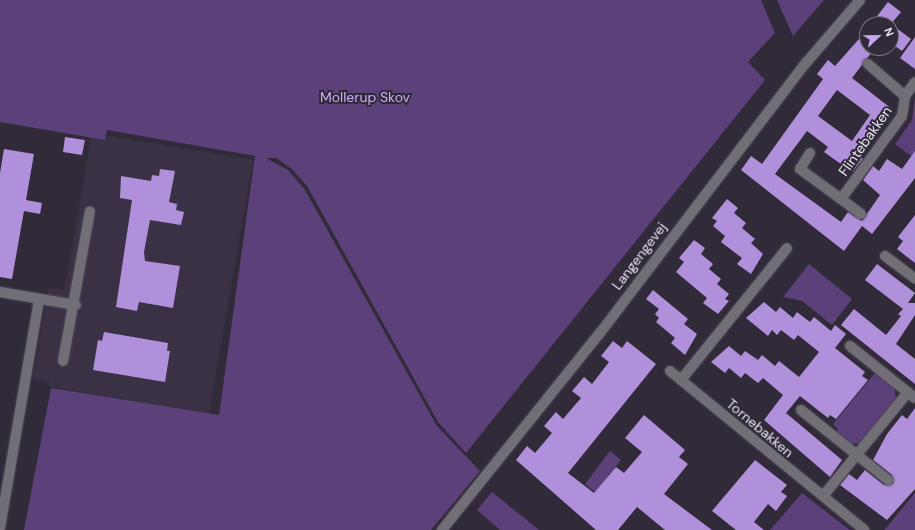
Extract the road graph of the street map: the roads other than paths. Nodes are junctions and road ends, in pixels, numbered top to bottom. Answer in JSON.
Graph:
{"nodes":[{"id":1,"x":860,"y":0,"type":"edge"},
{"id":2,"x":868,"y":64,"type":"dead end"},
{"id":3,"x":915,"y":82,"type":"edge"},
{"id":4,"x":905,"y":96,"type":"junction"},
{"id":5,"x":810,"y":153,"type":"dead end"},
{"id":6,"x":841,"y":199,"type":"junction"},
{"id":7,"x":90,"y":211,"type":"dead end"},
{"id":8,"x":862,"y":214,"type":"dead end"},
{"id":9,"x":787,"y":248,"type":"dead end"},
{"id":10,"x":885,"y":256,"type":"dead end"},
{"id":11,"x":915,"y":279,"type":"edge"},
{"id":12,"x":0,"y":292,"type":"edge"},
{"id":13,"x":39,"y":299,"type":"junction"},
{"id":14,"x":74,"y":305,"type":"junction"},
{"id":15,"x":850,"y":346,"type":"dead end"},
{"id":16,"x":63,"y":361,"type":"dead end"},
{"id":17,"x":670,"y":371,"type":"dead end"},
{"id":18,"x":681,"y":380,"type":"junction"},
{"id":19,"x":911,"y":395,"type":"edge"},
{"id":20,"x":801,"y":410,"type":"dead end"},
{"id":21,"x":857,"y":455,"type":"junction"},
{"id":22,"x":888,"y":480,"type":"dead end"},
{"id":23,"x":823,"y":496,"type":"junction"},
{"id":24,"x":0,"y":528,"type":"edge"},
{"id":25,"x":442,"y":530,"type":"edge"},
{"id":26,"x":864,"y":530,"type":"edge"}],
"edges":[{"from":1,"to":25,"type":"street","name":"Langengevej"},
{"from":2,"to":4,"type":"street","name":"Flintebakken"},
{"from":3,"to":4,"type":"street","name":"Flintebakken"},
{"from":4,"to":6,"type":"street","name":"Flintebakken"},
{"from":5,"to":6,"type":"street","name":"Flintebakken"},
{"from":6,"to":8,"type":"street","name":"Flintebakken"},
{"from":7,"to":14,"type":"street"},
{"from":9,"to":18,"type":"street"},
{"from":10,"to":11,"type":"street"},
{"from":12,"to":13,"type":"street"},
{"from":13,"to":14,"type":"street"},
{"from":13,"to":24,"type":"street"},
{"from":14,"to":16,"type":"street"},
{"from":15,"to":19,"type":"street"},
{"from":17,"to":18,"type":"street","name":"Tornebakken"},
{"from":18,"to":23,"type":"street","name":"Tornebakken"},
{"from":19,"to":21,"type":"street"},
{"from":20,"to":21,"type":"street"},
{"from":21,"to":22,"type":"street"},
{"from":21,"to":23,"type":"street"},
{"from":23,"to":26,"type":"street","name":"Tornebakken"}]}
